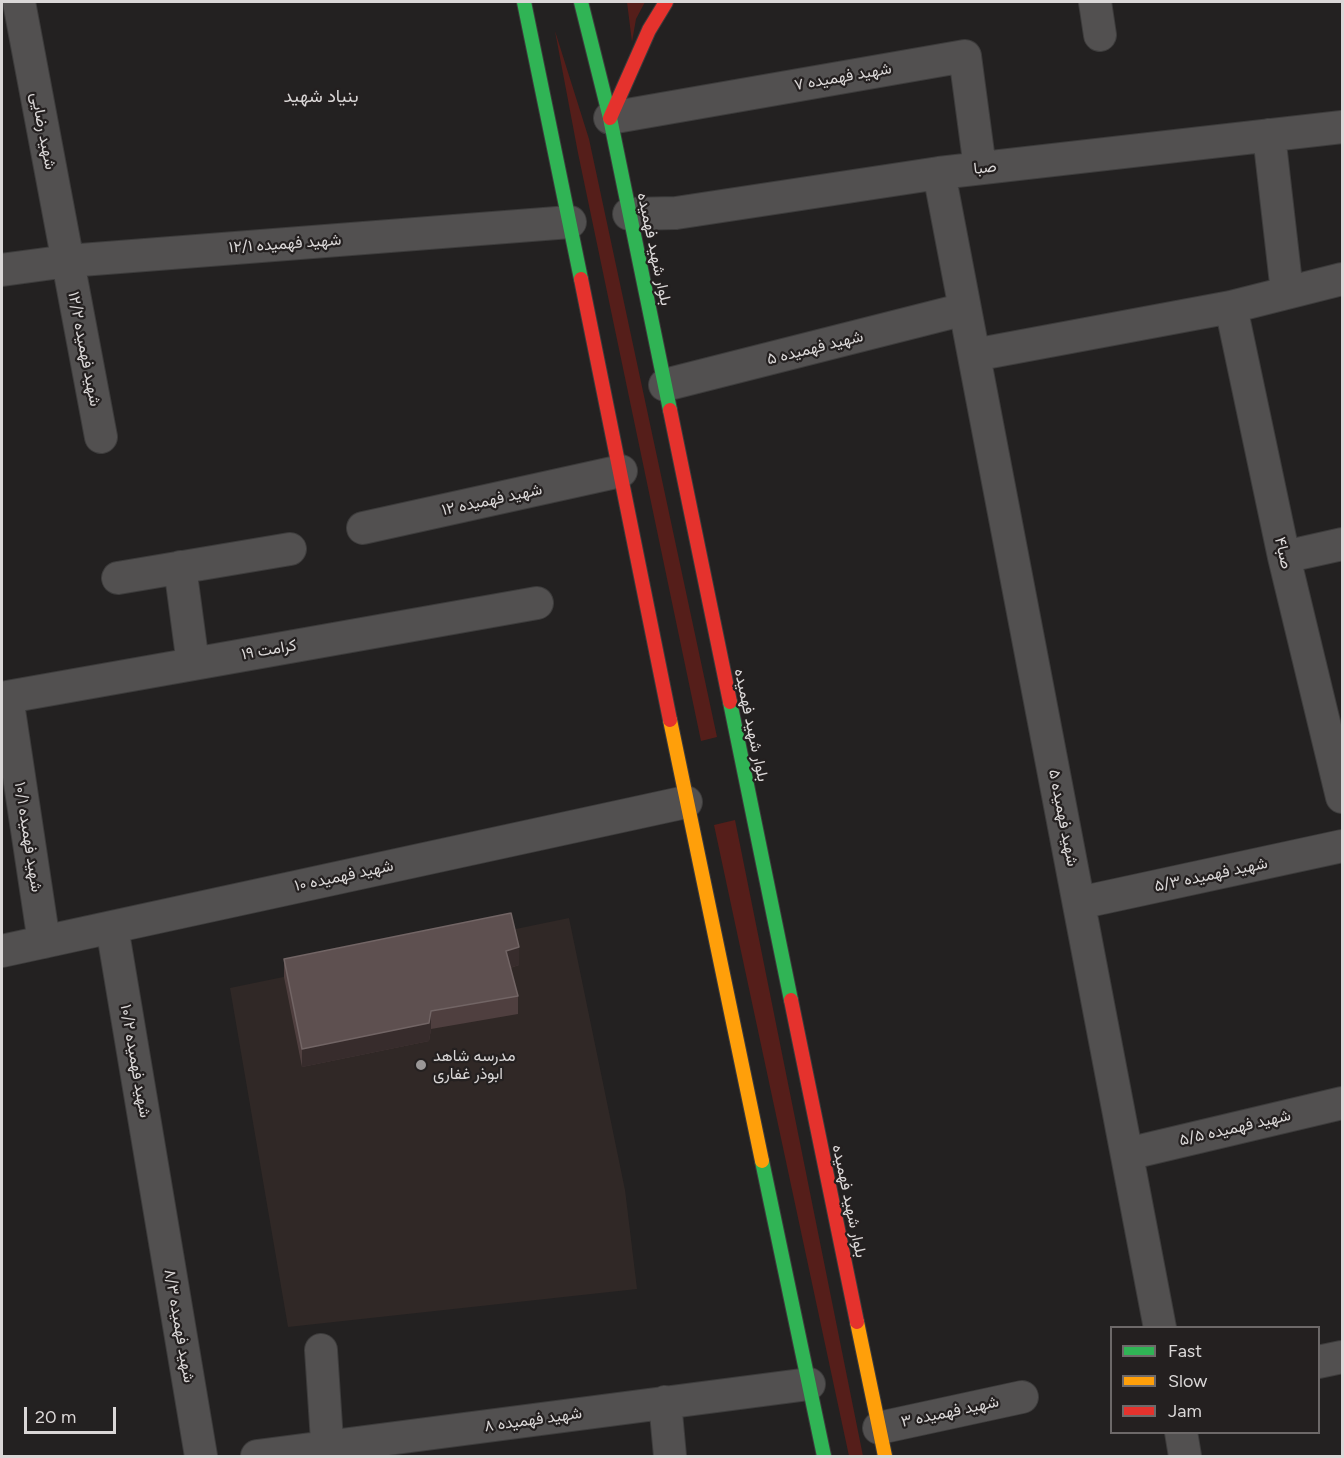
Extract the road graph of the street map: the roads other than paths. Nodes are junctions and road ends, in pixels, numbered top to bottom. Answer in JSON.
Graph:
{"nodes":[{"id":1,"x":19,"y":2,"type":"edge"},
{"id":2,"x":524,"y":2,"type":"edge"},
{"id":3,"x":580,"y":2,"type":"edge"},
{"id":4,"x":666,"y":2,"type":"edge"},
{"id":5,"x":1095,"y":2,"type":"edge"},
{"id":6,"x":1100,"y":35,"type":"dead end"},
{"id":7,"x":517,"y":40,"type":"dead end"},
{"id":8,"x":536,"y":60,"type":"junction"},
{"id":9,"x":610,"y":118,"type":"junction"},
{"id":10,"x":1342,"y":127,"type":"edge"},
{"id":11,"x":1269,"y":135,"type":"junction"},
{"id":12,"x":980,"y":168,"type":"junction"},
{"id":13,"x":939,"y":173,"type":"junction"},
{"id":14,"x":629,"y":214,"type":"junction"},
{"id":15,"x":570,"y":222,"type":"junction"},
{"id":16,"x":68,"y":261,"type":"junction"},
{"id":17,"x":2,"y":270,"type":"edge"},
{"id":18,"x":1342,"y":279,"type":"edge"},
{"id":19,"x":1287,"y":292,"type":"junction"},
{"id":20,"x":1231,"y":307,"type":"junction"},
{"id":21,"x":965,"y":309,"type":"junction"},
{"id":22,"x":974,"y":355,"type":"junction"},
{"id":23,"x":665,"y":386,"type":"junction"},
{"id":24,"x":101,"y":436,"type":"dead end"},
{"id":25,"x":621,"y":471,"type":"junction"},
{"id":26,"x":363,"y":528,"type":"dead end"},
{"id":27,"x":1342,"y":544,"type":"edge"},
{"id":28,"x":290,"y":549,"type":"dead end"},
{"id":29,"x":1284,"y":557,"type":"junction"},
{"id":30,"x":180,"y":567,"type":"junction"},
{"id":31,"x":118,"y":578,"type":"dead end"},
{"id":32,"x":537,"y":603,"type":"dead end"},
{"id":33,"x":193,"y":664,"type":"junction"},
{"id":34,"x":4,"y":698,"type":"edge"},
{"id":35,"x":1342,"y":792,"type":"edge"},
{"id":36,"x":686,"y":802,"type":"junction"},
{"id":37,"x":1342,"y":846,"type":"edge"},
{"id":38,"x":1079,"y":903,"type":"junction"},
{"id":39,"x":112,"y":927,"type":"junction"},
{"id":40,"x":44,"y":942,"type":"junction"},
{"id":41,"x":2,"y":951,"type":"edge"},
{"id":42,"x":1342,"y":1103,"type":"edge"},
{"id":43,"x":1127,"y":1154,"type":"junction"},
{"id":44,"x":157,"y":1195,"type":"joint"},
{"id":45,"x":1160,"y":1326,"type":"edge"},
{"id":46,"x":321,"y":1350,"type":"dead end"},
{"id":47,"x":1342,"y":1357,"type":"edge"},
{"id":48,"x":1320,"y":1362,"type":"edge"},
{"id":49,"x":809,"y":1384,"type":"junction"},
{"id":50,"x":1022,"y":1396,"type":"dead end"},
{"id":51,"x":665,"y":1402,"type":"junction"},
{"id":52,"x":1181,"y":1434,"type":"edge"},
{"id":53,"x":882,"y":1442,"type":"edge"},
{"id":54,"x":328,"y":1452,"type":"edge"},
{"id":55,"x":201,"y":1456,"type":"edge"},
{"id":56,"x":257,"y":1456,"type":"edge"},
{"id":57,"x":670,"y":1456,"type":"edge"},
{"id":58,"x":824,"y":1456,"type":"edge"},
{"id":59,"x":1185,"y":1456,"type":"edge"}],
"edges":[{"from":1,"to":16,"type":"street","name":"شهید رضایی"},
{"from":2,"to":8,"type":"main road"},
{"from":3,"to":9,"type":"main road","name":"بلوار شهید فهمیده"},
{"from":4,"to":9,"type":"main road"},
{"from":5,"to":6,"type":"street"},
{"from":7,"to":8,"type":"main road"},
{"from":8,"to":15,"type":"main road"},
{"from":9,"to":12,"type":"street","name":"شهید فهمیده ۷"},
{"from":9,"to":14,"type":"main road","name":"بلوار شهید فهمیده"},
{"from":10,"to":11,"type":"street","name":"صبا"},
{"from":11,"to":12,"type":"street","name":"صبا"},
{"from":11,"to":19,"type":"street"},
{"from":12,"to":13,"type":"street","name":"صبا"},
{"from":13,"to":14,"type":"street","name":"صبا"},
{"from":13,"to":21,"type":"street","name":"شهید فهمیده ۵"},
{"from":14,"to":23,"type":"main road","name":"بلوار شهید فهمیده"},
{"from":15,"to":16,"type":"street","name":"شهید فهمیده ۱۲/۱"},
{"from":15,"to":25,"type":"main road"},
{"from":16,"to":17,"type":"street","name":"شهید فهمیده ۱۲/۱"},
{"from":16,"to":24,"type":"street","name":"شهید فهمیده ۱۲/۲"},
{"from":18,"to":19,"type":"street"},
{"from":19,"to":20,"type":"street"},
{"from":20,"to":22,"type":"street"},
{"from":20,"to":29,"type":"street","name":"صبا۴"},
{"from":21,"to":22,"type":"street","name":"شهید فهمیده ۵"},
{"from":21,"to":23,"type":"street","name":"شهید فهمیده ۵"},
{"from":22,"to":38,"type":"street","name":"شهید فهمیده ۵"},
{"from":23,"to":53,"type":"main road","name":"بلوار شهید فهمیده"},
{"from":25,"to":26,"type":"street","name":"شهید فهمیده ۱۲"},
{"from":25,"to":36,"type":"main road"},
{"from":27,"to":29,"type":"street"},
{"from":28,"to":30,"type":"street"},
{"from":29,"to":35,"type":"street","name":"صبا۴"},
{"from":30,"to":31,"type":"street"},
{"from":30,"to":33,"type":"street"},
{"from":32,"to":33,"type":"street","name":"کرامت ۱۹"},
{"from":33,"to":34,"type":"street","name":"کرامت ۱۹"},
{"from":34,"to":40,"type":"street","name":"شهید فهمیده ۱۰/۱"},
{"from":36,"to":39,"type":"street","name":"شهید فهمیده ۱۰"},
{"from":36,"to":49,"type":"main road"},
{"from":37,"to":38,"type":"street","name":"شهید فهمیده ۵/۳"},
{"from":38,"to":43,"type":"street","name":"شهید فهمیده ۵"},
{"from":39,"to":40,"type":"street","name":"شهید فهمیده ۱۰"},
{"from":39,"to":44,"type":"street","name":"شهید فهمیده ۱۰/۲"},
{"from":40,"to":41,"type":"street","name":"شهید فهمیده ۱۰"},
{"from":42,"to":43,"type":"street","name":"شهید فهمیده ۵/۵"},
{"from":43,"to":45,"type":"street","name":"شهید فهمیده ۵"},
{"from":44,"to":55,"type":"street","name":"شهید فهمیده ۸/۳"},
{"from":46,"to":54,"type":"street"},
{"from":47,"to":48,"type":"street"},
{"from":49,"to":51,"type":"street","name":"شهید فهمیده ۸"},
{"from":49,"to":58,"type":"main road"},
{"from":50,"to":53,"type":"street","name":"شهید فهمیده ۳"},
{"from":51,"to":54,"type":"street","name":"شهید فهمیده ۸"},
{"from":51,"to":57,"type":"street"},
{"from":52,"to":59,"type":"street"},
{"from":54,"to":56,"type":"street","name":"شهید فهمیده ۸"}]}
